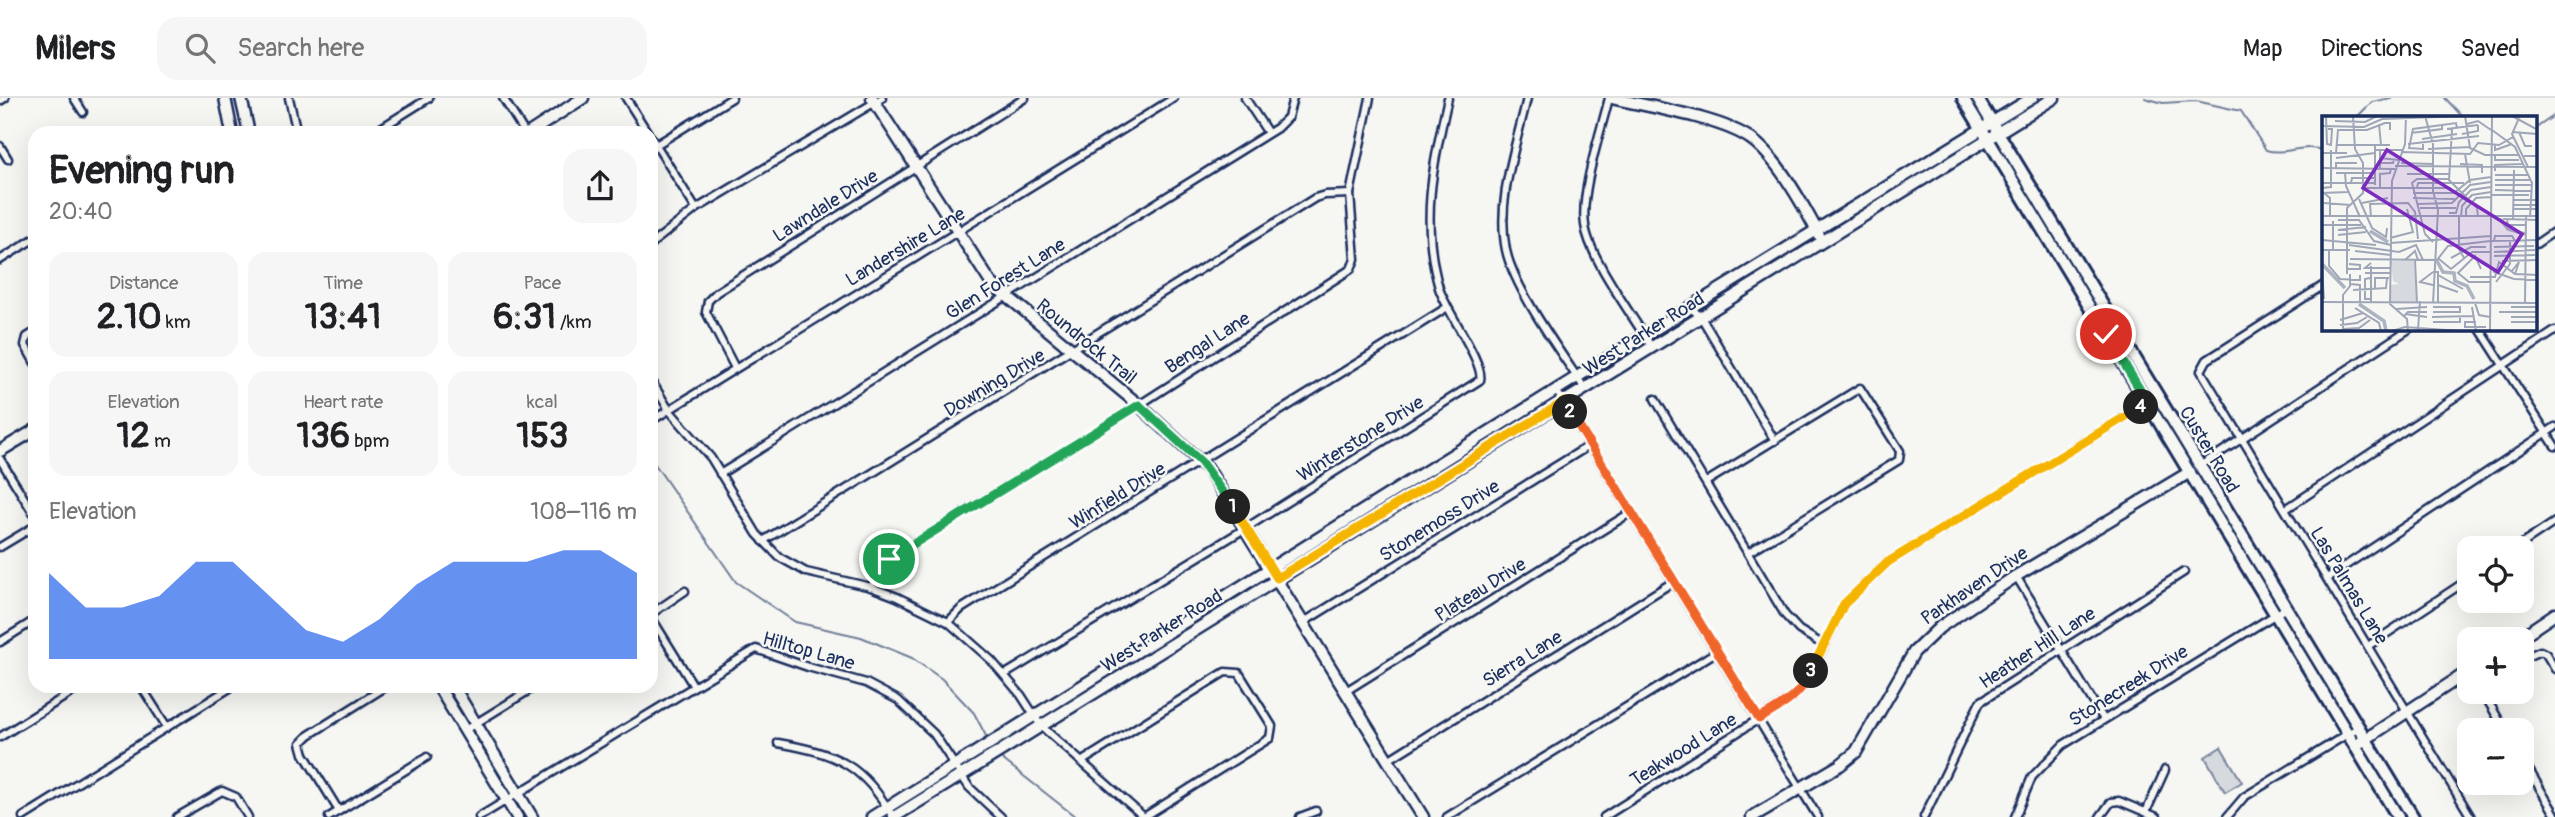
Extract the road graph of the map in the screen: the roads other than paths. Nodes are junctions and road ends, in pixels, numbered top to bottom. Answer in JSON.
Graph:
{"nodes":[{"id":1,"x":5,"y":98,"type":"edge"},
{"id":2,"x":74,"y":98,"type":"edge"},
{"id":3,"x":225,"y":98,"type":"edge"},
{"id":4,"x":241,"y":98,"type":"edge"},
{"id":5,"x":289,"y":98,"type":"edge"},
{"id":6,"x":429,"y":98,"type":"edge"},
{"id":7,"x":503,"y":98,"type":"edge"},
{"id":8,"x":583,"y":98,"type":"edge"},
{"id":9,"x":626,"y":98,"type":"edge"},
{"id":10,"x":732,"y":98,"type":"edge"},
{"id":11,"x":1025,"y":98,"type":"edge"},
{"id":12,"x":1174,"y":98,"type":"edge"},
{"id":13,"x":1245,"y":98,"type":"edge"},
{"id":14,"x":1293,"y":98,"type":"edge"},
{"id":15,"x":1370,"y":98,"type":"edge"},
{"id":16,"x":1448,"y":98,"type":"edge"},
{"id":17,"x":1527,"y":98,"type":"edge"},
{"id":18,"x":1610,"y":98,"type":"edge"},
{"id":19,"x":1963,"y":98,"type":"edge"},
{"id":20,"x":1977,"y":98,"type":"edge"},
{"id":21,"x":2032,"y":98,"type":"edge"},
{"id":22,"x":2054,"y":98,"type":"edge"},
{"id":23,"x":876,"y":100,"type":"edge"},
{"id":24,"x":0,"y":101,"type":"edge"},
{"id":25,"x":83,"y":112,"type":"dead end"},
{"id":26,"x":231,"y":126,"type":"edge"},
{"id":27,"x":247,"y":126,"type":"edge"},
{"id":28,"x":295,"y":126,"type":"edge"},
{"id":29,"x":384,"y":126,"type":"edge"},
{"id":30,"x":522,"y":126,"type":"edge"},
{"id":31,"x":538,"y":126,"type":"edge"},
{"id":32,"x":644,"y":126,"type":"edge"},
{"id":33,"x":1990,"y":132,"type":"junction"},
{"id":34,"x":1268,"y":133,"type":"junction"},
{"id":35,"x":658,"y":143,"type":"edge"},
{"id":36,"x":0,"y":146,"type":"edge"},
{"id":37,"x":658,"y":153,"type":"edge"},
{"id":38,"x":8,"y":159,"type":"dead end"},
{"id":39,"x":915,"y":167,"type":"junction"},
{"id":40,"x":1904,"y":178,"type":"junction"},
{"id":41,"x":1910,"y":188,"type":"junction"},
{"id":42,"x":1350,"y":194,"type":"junction"},
{"id":43,"x":696,"y":209,"type":"junction"},
{"id":44,"x":1817,"y":231,"type":"junction"},
{"id":45,"x":2555,"y":231,"type":"edge"},
{"id":46,"x":956,"y":233,"type":"junction"},
{"id":47,"x":658,"y":239,"type":"edge"},
{"id":48,"x":28,"y":242,"type":"edge"},
{"id":49,"x":1823,"y":242,"type":"junction"},
{"id":50,"x":2538,"y":243,"type":"edge"},
{"id":51,"x":0,"y":260,"type":"edge"},
{"id":52,"x":1759,"y":267,"type":"junction"},
{"id":53,"x":1765,"y":278,"type":"junction"},
{"id":54,"x":2322,"y":286,"type":"edge"},
{"id":55,"x":1006,"y":296,"type":"junction"},
{"id":56,"x":1446,"y":308,"type":"junction"},
{"id":57,"x":1691,"y":308,"type":"junction"},
{"id":58,"x":1701,"y":317,"type":"junction"},
{"id":59,"x":2116,"y":328,"type":"junction"},
{"id":60,"x":2406,"y":331,"type":"edge"},
{"id":61,"x":2481,"y":331,"type":"edge"},
{"id":62,"x":2555,"y":331,"type":"edge"},
{"id":63,"x":2106,"y":334,"type":"junction"},
{"id":64,"x":1645,"y":336,"type":"junction"},
{"id":65,"x":1652,"y":348,"type":"junction"},
{"id":66,"x":1072,"y":352,"type":"junction"},
{"id":67,"x":2504,"y":365,"type":"junction"},
{"id":68,"x":735,"y":368,"type":"junction"},
{"id":69,"x":1577,"y":377,"type":"junction"},
{"id":70,"x":1585,"y":389,"type":"junction"},
{"id":71,"x":1556,"y":390,"type":"junction"},
{"id":72,"x":658,"y":392,"type":"edge"},
{"id":73,"x":2159,"y":397,"type":"junction"},
{"id":74,"x":1655,"y":399,"type":"dead end"},
{"id":75,"x":1564,"y":402,"type":"junction"},
{"id":76,"x":2148,"y":403,"type":"junction"},
{"id":77,"x":1139,"y":405,"type":"junction"},
{"id":78,"x":669,"y":410,"type":"junction"},
{"id":79,"x":658,"y":417,"type":"edge"},
{"id":80,"x":2555,"y":427,"type":"edge"},
{"id":81,"x":2546,"y":433,"type":"junction"},
{"id":82,"x":28,"y":434,"type":"edge"},
{"id":83,"x":2243,"y":439,"type":"junction"},
{"id":84,"x":1776,"y":440,"type":"junction"},
{"id":85,"x":1590,"y":445,"type":"junction"},
{"id":86,"x":2555,"y":446,"type":"edge"},
{"id":87,"x":0,"y":451,"type":"edge"},
{"id":88,"x":0,"y":459,"type":"edge"},
{"id":89,"x":1201,"y":462,"type":"junction"},
{"id":90,"x":2195,"y":469,"type":"junction"},
{"id":91,"x":720,"y":474,"type":"junction"},
{"id":92,"x":1706,"y":482,"type":"junction"},
{"id":93,"x":28,"y":505,"type":"edge"},
{"id":94,"x":2286,"y":509,"type":"junction"},
{"id":95,"x":1630,"y":513,"type":"junction"},
{"id":96,"x":2555,"y":522,"type":"edge"},
{"id":97,"x":1246,"y":528,"type":"junction"},
{"id":98,"x":28,"y":530,"type":"edge"},
{"id":99,"x":2534,"y":536,"type":"edge"},
{"id":100,"x":763,"y":541,"type":"junction"},
{"id":101,"x":0,"y":547,"type":"edge"},
{"id":102,"x":1749,"y":552,"type":"junction"},
{"id":103,"x":1270,"y":568,"type":"junction"},
{"id":104,"x":2184,"y":572,"type":"dead end"},
{"id":105,"x":2017,"y":576,"type":"junction"},
{"id":106,"x":1277,"y":578,"type":"junction"},
{"id":107,"x":2327,"y":578,"type":"junction"},
{"id":108,"x":1673,"y":582,"type":"junction"},
{"id":109,"x":871,"y":587,"type":"junction"},
{"id":110,"x":2457,"y":587,"type":"edge"},
{"id":111,"x":685,"y":591,"type":"dead end"},
{"id":112,"x":2286,"y":608,"type":"junction"},
{"id":113,"x":658,"y":610,"type":"edge"},
{"id":114,"x":2275,"y":614,"type":"junction"},
{"id":115,"x":2555,"y":614,"type":"edge"},
{"id":116,"x":948,"y":622,"type":"junction"},
{"id":117,"x":1304,"y":622,"type":"junction"},
{"id":118,"x":28,"y":624,"type":"edge"},
{"id":119,"x":658,"y":627,"type":"edge"},
{"id":120,"x":2534,"y":628,"type":"edge"},
{"id":121,"x":0,"y":642,"type":"edge"},
{"id":122,"x":1822,"y":644,"type":"junction"},
{"id":123,"x":2368,"y":646,"type":"junction"},
{"id":124,"x":2061,"y":649,"type":"junction"},
{"id":125,"x":1716,"y":652,"type":"junction"},
{"id":126,"x":2534,"y":654,"type":"edge"},
{"id":127,"x":2555,"y":669,"type":"edge"},
{"id":128,"x":1004,"y":675,"type":"junction"},
{"id":129,"x":2457,"y":679,"type":"edge"},
{"id":130,"x":693,"y":685,"type":"junction"},
{"id":131,"x":1346,"y":691,"type":"junction"},
{"id":132,"x":71,"y":693,"type":"edge"},
{"id":133,"x":145,"y":693,"type":"edge"},
{"id":134,"x":222,"y":693,"type":"edge"},
{"id":135,"x":376,"y":693,"type":"edge"},
{"id":136,"x":442,"y":693,"type":"edge"},
{"id":137,"x":457,"y":693,"type":"edge"},
{"id":138,"x":525,"y":693,"type":"edge"},
{"id":139,"x":2407,"y":712,"type":"junction"},
{"id":140,"x":1034,"y":715,"type":"junction"},
{"id":141,"x":2103,"y":718,"type":"junction"},
{"id":142,"x":1759,"y":719,"type":"junction"},
{"id":143,"x":475,"y":724,"type":"junction"},
{"id":144,"x":1041,"y":726,"type":"junction"},
{"id":145,"x":167,"y":727,"type":"junction"},
{"id":146,"x":2359,"y":727,"type":"junction"},
{"id":147,"x":465,"y":730,"type":"junction"},
{"id":148,"x":2348,"y":734,"type":"junction"},
{"id":149,"x":0,"y":737,"type":"edge"},
{"id":150,"x":2366,"y":739,"type":"junction"},
{"id":151,"x":778,"y":743,"type":"dead end"},
{"id":152,"x":2355,"y":746,"type":"junction"},
{"id":153,"x":427,"y":757,"type":"dead end"},
{"id":154,"x":1388,"y":760,"type":"junction"},
{"id":155,"x":1081,"y":762,"type":"junction"},
{"id":156,"x":955,"y":763,"type":"junction"},
{"id":157,"x":2165,"y":770,"type":"dead end"},
{"id":158,"x":961,"y":775,"type":"junction"},
{"id":159,"x":2534,"y":778,"type":"edge"},
{"id":160,"x":1800,"y":788,"type":"junction"},
{"id":161,"x":517,"y":793,"type":"junction"},
{"id":162,"x":507,"y":799,"type":"junction"},
{"id":163,"x":339,"y":811,"type":"junction"},
{"id":164,"x":1316,"y":811,"type":"dead end"},
{"id":165,"x":2146,"y":812,"type":"junction"},
{"id":166,"x":891,"y":814,"type":"edge"},
{"id":167,"x":2555,"y":814,"type":"edge"},
{"id":168,"x":23,"y":817,"type":"edge"},
{"id":169,"x":177,"y":817,"type":"edge"},
{"id":170,"x":248,"y":817,"type":"edge"},
{"id":171,"x":329,"y":817,"type":"edge"},
{"id":172,"x":479,"y":817,"type":"edge"},
{"id":173,"x":517,"y":817,"type":"edge"},
{"id":174,"x":532,"y":817,"type":"edge"},
{"id":175,"x":872,"y":817,"type":"edge"},
{"id":176,"x":1001,"y":817,"type":"edge"},
{"id":177,"x":1144,"y":817,"type":"edge"},
{"id":178,"x":1300,"y":817,"type":"edge"},
{"id":179,"x":1423,"y":817,"type":"edge"},
{"id":180,"x":1447,"y":817,"type":"edge"},
{"id":181,"x":1604,"y":817,"type":"edge"},
{"id":182,"x":1752,"y":817,"type":"edge"},
{"id":183,"x":1818,"y":817,"type":"edge"},
{"id":184,"x":1924,"y":817,"type":"edge"},
{"id":185,"x":2015,"y":817,"type":"edge"},
{"id":186,"x":2100,"y":817,"type":"edge"},
{"id":187,"x":2157,"y":817,"type":"edge"},
{"id":188,"x":2227,"y":817,"type":"edge"},
{"id":189,"x":2398,"y":817,"type":"edge"},
{"id":190,"x":2413,"y":817,"type":"edge"},
{"id":191,"x":2471,"y":817,"type":"edge"}],
"edges":[{"from":1,"to":24,"type":"street"},
{"from":2,"to":25,"type":"street"},
{"from":3,"to":26,"type":"main road"},
{"from":4,"to":27,"type":"main road"},
{"from":5,"to":28,"type":"street"},
{"from":6,"to":29,"type":"street"},
{"from":7,"to":30,"type":"street"},
{"from":8,"to":31,"type":"main road"},
{"from":9,"to":32,"type":"street"},
{"from":10,"to":35,"type":"street"},
{"from":11,"to":39,"type":"street","name":"Lawndale Drive"},
{"from":12,"to":46,"type":"street","name":"Landershire Lane"},
{"from":13,"to":34,"type":"street"},
{"from":14,"to":34,"type":"street","name":"Glen Forest Lane"},
{"from":15,"to":42,"type":"street","name":"Bengal Lane"},
{"from":16,"to":56,"type":"street","name":"Winterstone Drive"},
{"from":17,"to":69,"type":"street"},
{"from":18,"to":44,"type":"main road"},
{"from":18,"to":64,"type":"street"},
{"from":19,"to":33,"type":"main road","name":"Custer Road"},
{"from":20,"to":33,"type":"main road","name":"Custer Road"},
{"from":21,"to":33,"type":"main road","name":"West Parker Road"},
{"from":22,"to":33,"type":"main road","name":"West Parker Road"},
{"from":23,"to":39,"type":"main road","name":"Roundrock Trail"},
{"from":23,"to":43,"type":"street"},
{"from":33,"to":40,"type":"main road","name":"West Parker Road"},
{"from":33,"to":41,"type":"main road","name":"West Parker Road"},
{"from":33,"to":59,"type":"main road","name":"Custer Road"},
{"from":33,"to":63,"type":"main road","name":"Custer Road"},
{"from":34,"to":55,"type":"street","name":"Glen Forest Lane"},
{"from":36,"to":38,"type":"street"},
{"from":37,"to":43,"type":"street"},
{"from":39,"to":46,"type":"main road","name":"Roundrock Trail"},
{"from":39,"to":68,"type":"street","name":"Lawndale Drive"},
{"from":40,"to":41,"type":"main road"},
{"from":40,"to":44,"type":"main road","name":"West Parker Road"},
{"from":41,"to":49,"type":"main road","name":"West Parker Road"},
{"from":42,"to":66,"type":"street","name":"Downing Drive"},
{"from":42,"to":77,"type":"street","name":"Bengal Lane"},
{"from":43,"to":47,"type":"street"},
{"from":44,"to":49,"type":"main road"},
{"from":44,"to":52,"type":"main road","name":"West Parker Road"},
{"from":45,"to":50,"type":"street"},
{"from":46,"to":55,"type":"main road","name":"Roundrock Trail"},
{"from":46,"to":68,"type":"street","name":"Landershire Lane"},
{"from":48,"to":51,"type":"street"},
{"from":49,"to":53,"type":"main road","name":"West Parker Road"},
{"from":52,"to":53,"type":"main road"},
{"from":52,"to":57,"type":"main road","name":"West Parker Road"},
{"from":53,"to":58,"type":"main road","name":"West Parker Road"},
{"from":54,"to":83,"type":"street","name":"Las Palmas Lane"},
{"from":55,"to":66,"type":"main road","name":"Roundrock Trail"},
{"from":55,"to":91,"type":"street","name":"Glen Forest Lane"},
{"from":56,"to":89,"type":"street","name":"Winfield Drive"},
{"from":56,"to":97,"type":"street","name":"Winterstone Drive"},
{"from":57,"to":58,"type":"street"},
{"from":57,"to":64,"type":"main road","name":"West Parker Road"},
{"from":58,"to":65,"type":"main road","name":"West Parker Road"},
{"from":58,"to":84,"type":"street"},
{"from":59,"to":63,"type":"main road"},
{"from":59,"to":73,"type":"main road","name":"Custer Road"},
{"from":60,"to":83,"type":"street"},
{"from":61,"to":67,"type":"street"},
{"from":62,"to":67,"type":"street"},
{"from":63,"to":76,"type":"main road","name":"Custer Road"},
{"from":64,"to":65,"type":"street"},
{"from":64,"to":69,"type":"main road","name":"West Parker Road"},
{"from":65,"to":70,"type":"main road","name":"West Parker Road"},
{"from":66,"to":77,"type":"main road","name":"Roundrock Trail"},
{"from":66,"to":100,"type":"street","name":"Downing Drive"},
{"from":67,"to":81,"type":"street"},
{"from":67,"to":94,"type":"street"},
{"from":68,"to":78,"type":"street","name":"Landershire Lane"},
{"from":69,"to":70,"type":"street"},
{"from":69,"to":71,"type":"main road","name":"West Parker Road"},
{"from":70,"to":75,"type":"main road","name":"West Parker Road"},
{"from":71,"to":75,"type":"street"},
{"from":71,"to":103,"type":"main road","name":"West Parker Road"},
{"from":72,"to":78,"type":"street"},
{"from":73,"to":76,"type":"street","name":"Teakwood Lane"},
{"from":73,"to":90,"type":"main road","name":"Custer Road"},
{"from":74,"to":92,"type":"street"},
{"from":75,"to":85,"type":"street"},
{"from":75,"to":106,"type":"main road","name":"West Parker Road"},
{"from":76,"to":90,"type":"main road","name":"Custer Road"},
{"from":76,"to":122,"type":"street","name":"Teakwood Lane"},
{"from":77,"to":89,"type":"main road","name":"Roundrock Trail"},
{"from":77,"to":109,"type":"street","name":"Bengal Lane"},
{"from":78,"to":79,"type":"street","name":"Landershire Lane"},
{"from":78,"to":91,"type":"street"},
{"from":80,"to":81,"type":"street"},
{"from":81,"to":86,"type":"street"},
{"from":81,"to":107,"type":"street"},
{"from":82,"to":87,"type":"main road"},
{"from":83,"to":90,"type":"street"},
{"from":83,"to":94,"type":"street","name":"Las Palmas Lane"},
{"from":84,"to":92,"type":"street"},
{"from":84,"to":102,"type":"street"},
{"from":85,"to":95,"type":"street"},
{"from":85,"to":117,"type":"street","name":"Stonemoss Drive"},
{"from":88,"to":93,"type":"street"},
{"from":89,"to":97,"type":"main road","name":"Roundrock Trail"},
{"from":89,"to":116,"type":"street","name":"Winfield Drive"},
{"from":90,"to":105,"type":"main road","name":"Parkhaven Drive"},
{"from":90,"to":112,"type":"main road","name":"Custer Road"},
{"from":90,"to":114,"type":"main road","name":"Custer Road"},
{"from":91,"to":100,"type":"street"},
{"from":92,"to":102,"type":"street"},
{"from":94,"to":107,"type":"street","name":"Las Palmas Lane"},
{"from":95,"to":108,"type":"street"},
{"from":95,"to":131,"type":"street","name":"Plateau Drive"},
{"from":96,"to":99,"type":"street"},
{"from":97,"to":103,"type":"main road","name":"Roundrock Trail"},
{"from":97,"to":128,"type":"street","name":"Winterstone Drive"},
{"from":98,"to":101,"type":"street"},
{"from":100,"to":109,"type":"street"},
{"from":102,"to":122,"type":"street"},
{"from":103,"to":106,"type":"main road","name":"Roundrock Trail"},
{"from":103,"to":140,"type":"main road","name":"West Parker Road"},
{"from":104,"to":124,"type":"street","name":"Heather Hill Lane"},
{"from":105,"to":124,"type":"street"},
{"from":105,"to":160,"type":"main road","name":"Parkhaven Drive"},
{"from":106,"to":117,"type":"main road","name":"Roundrock Trail"},
{"from":106,"to":144,"type":"main road","name":"West Parker Road"},
{"from":107,"to":123,"type":"street","name":"Las Palmas Lane"},
{"from":108,"to":125,"type":"street"},
{"from":108,"to":154,"type":"street","name":"Sierra Lane"},
{"from":109,"to":116,"type":"street"},
{"from":110,"to":123,"type":"street"},
{"from":111,"to":113,"type":"street"},
{"from":112,"to":114,"type":"street","name":"Stonecreek Drive"},
{"from":112,"to":146,"type":"main road","name":"Custer Road"},
{"from":114,"to":141,"type":"street","name":"Stonecreek Drive"},
{"from":114,"to":148,"type":"main road","name":"Custer Road"},
{"from":115,"to":120,"type":"main road"},
{"from":116,"to":128,"type":"street"},
{"from":117,"to":131,"type":"main road","name":"Roundrock Trail"},
{"from":118,"to":121,"type":"street"},
{"from":119,"to":130,"type":"street"},
{"from":122,"to":142,"type":"street","name":"Teakwood Lane"},
{"from":123,"to":139,"type":"street","name":"Las Palmas Lane"},
{"from":124,"to":141,"type":"street"},
{"from":124,"to":184,"type":"street","name":"Heather Hill Lane"},
{"from":125,"to":142,"type":"street"},
{"from":125,"to":180,"type":"street"},
{"from":126,"to":127,"type":"street"},
{"from":128,"to":140,"type":"street"},
{"from":129,"to":139,"type":"main road"},
{"from":130,"to":156,"type":"street","name":"Hilltop Lane"},
{"from":130,"to":161,"type":"street","name":"Hilltop Lane"},
{"from":131,"to":154,"type":"main road","name":"Roundrock Trail"},
{"from":132,"to":149,"type":"street"},
{"from":133,"to":145,"type":"street"},
{"from":134,"to":145,"type":"street"},
{"from":135,"to":163,"type":"street"},
{"from":136,"to":147,"type":"main road"},
{"from":137,"to":143,"type":"main road"},
{"from":138,"to":143,"type":"street"},
{"from":139,"to":150,"type":"main road"},
{"from":139,"to":191,"type":"street","name":"Las Palmas Lane"},
{"from":140,"to":144,"type":"street"},
{"from":140,"to":156,"type":"main road","name":"West Parker Road"},
{"from":141,"to":185,"type":"street","name":"Stonecreek Drive"},
{"from":142,"to":160,"type":"street"},
{"from":142,"to":181,"type":"street","name":"Teakwood Lane"},
{"from":143,"to":147,"type":"street"},
{"from":143,"to":161,"type":"main road"},
{"from":144,"to":155,"type":"street"},
{"from":144,"to":158,"type":"main road","name":"West Parker Road"},
{"from":145,"to":168,"type":"street"},
{"from":146,"to":148,"type":"street"},
{"from":146,"to":150,"type":"main road","name":"Custer Road"},
{"from":147,"to":162,"type":"main road"},
{"from":148,"to":152,"type":"main road","name":"Custer Road"},
{"from":148,"to":188,"type":"street"},
{"from":150,"to":152,"type":"main road"},
{"from":150,"to":190,"type":"main road","name":"Custer Road"},
{"from":151,"to":166,"type":"street"},
{"from":152,"to":189,"type":"main road","name":"Custer Road"},
{"from":153,"to":163,"type":"street"},
{"from":154,"to":179,"type":"main road","name":"Roundrock Trail"},
{"from":155,"to":177,"type":"street"},
{"from":155,"to":177,"type":"street"},
{"from":156,"to":158,"type":"street","name":"Hilltop Lane"},
{"from":156,"to":166,"type":"main road","name":"West Parker Road"},
{"from":157,"to":165,"type":"street"},
{"from":158,"to":166,"type":"main road","name":"West Parker Road"},
{"from":158,"to":176,"type":"street","name":"Hilltop Lane"},
{"from":159,"to":167,"type":"street"},
{"from":160,"to":182,"type":"main road","name":"Parkhaven Drive"},
{"from":160,"to":183,"type":"street"},
{"from":161,"to":162,"type":"street","name":"Hilltop Lane"},
{"from":161,"to":174,"type":"main road"},
{"from":162,"to":172,"type":"street","name":"Hilltop Lane"},
{"from":162,"to":173,"type":"main road"},
{"from":163,"to":171,"type":"street"},
{"from":164,"to":178,"type":"street"},
{"from":165,"to":186,"type":"street"},
{"from":165,"to":187,"type":"street"},
{"from":166,"to":175,"type":"main road","name":"West Parker Road"},
{"from":169,"to":170,"type":"street"}]}
